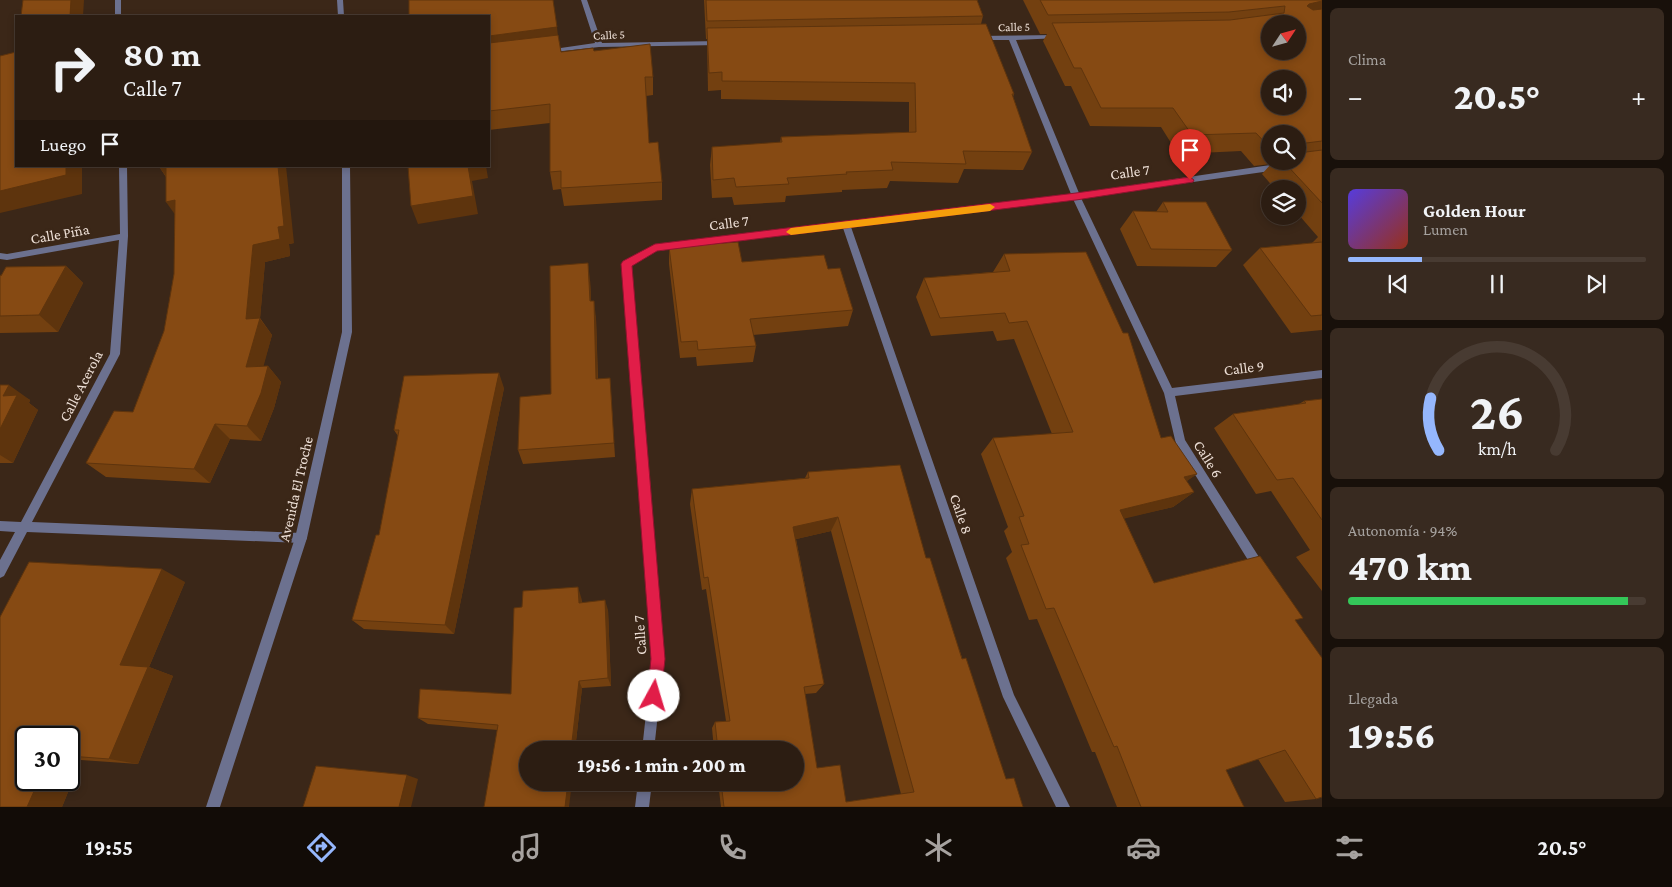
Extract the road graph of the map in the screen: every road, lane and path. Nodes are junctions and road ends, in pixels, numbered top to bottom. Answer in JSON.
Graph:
{"nodes":[{"id":1,"x":118,"y":0,"type":"edge"},
{"id":2,"x":340,"y":0,"type":"edge"},
{"id":3,"x":584,"y":0,"type":"edge"},
{"id":4,"x":118,"y":15,"type":"edge"},
{"id":5,"x":341,"y":15,"type":"edge"},
{"id":6,"x":1061,"y":37,"type":"edge"},
{"id":7,"x":972,"y":38,"type":"edge"},
{"id":8,"x":1012,"y":38,"type":"junction"},
{"id":9,"x":727,"y":43,"type":"edge"},
{"id":10,"x":599,"y":46,"type":"junction"},
{"id":11,"x":535,"y":53,"type":"edge"},
{"id":12,"x":122,"y":167,"type":"edge"},
{"id":13,"x":346,"y":167,"type":"edge"},
{"id":14,"x":1261,"y":169,"type":"edge"},
{"id":15,"x":1076,"y":196,"type":"junction"},
{"id":16,"x":846,"y":225,"type":"junction"},
{"id":17,"x":124,"y":236,"type":"junction"},
{"id":18,"x":0,"y":256,"type":"edge"},
{"id":19,"x":1322,"y":374,"type":"edge"},
{"id":20,"x":1169,"y":393,"type":"junction"},
{"id":21,"x":0,"y":526,"type":"edge"},
{"id":22,"x":25,"y":527,"type":"junction"},
{"id":23,"x":301,"y":538,"type":"junction"},
{"id":24,"x":0,"y":572,"type":"edge"},
{"id":25,"x":1264,"y":575,"type":"edge"},
{"id":26,"x":649,"y":741,"type":"edge"},
{"id":27,"x":644,"y":791,"type":"edge"},
{"id":28,"x":213,"y":807,"type":"edge"},
{"id":29,"x":642,"y":807,"type":"edge"},
{"id":30,"x":1063,"y":807,"type":"edge"}],
"edges":[{"from":1,"to":4,"type":"street"},
{"from":2,"to":5,"type":"street"},
{"from":3,"to":10,"type":"street"},
{"from":6,"to":8,"type":"street","name":"Calle 5"},
{"from":7,"to":8,"type":"street","name":"Calle 5"},
{"from":8,"to":15,"type":"street","name":"Calle 6"},
{"from":9,"to":10,"type":"street","name":"Calle 5"},
{"from":10,"to":11,"type":"street","name":"Calle 5"},
{"from":12,"to":17,"type":"street","name":"Calle Acerola"},
{"from":13,"to":23,"type":"street","name":"Avenida El Troche"},
{"from":14,"to":15,"type":"street","name":"Calle 7"},
{"from":15,"to":16,"type":"street","name":"Calle 7"},
{"from":15,"to":20,"type":"street","name":"Calle 6"},
{"from":16,"to":26,"type":"street","name":"Calle 7"},
{"from":16,"to":30,"type":"street","name":"Calle 8"},
{"from":17,"to":18,"type":"street","name":"Calle Piña"},
{"from":17,"to":22,"type":"street","name":"Calle Acerola"},
{"from":19,"to":20,"type":"street","name":"Calle 9"},
{"from":20,"to":25,"type":"street","name":"Calle 6"},
{"from":21,"to":22,"type":"street"},
{"from":22,"to":23,"type":"street"},
{"from":22,"to":24,"type":"street","name":"Calle Acerola"},
{"from":23,"to":28,"type":"street","name":"Avenida El Troche"},
{"from":27,"to":29,"type":"street"}]}
